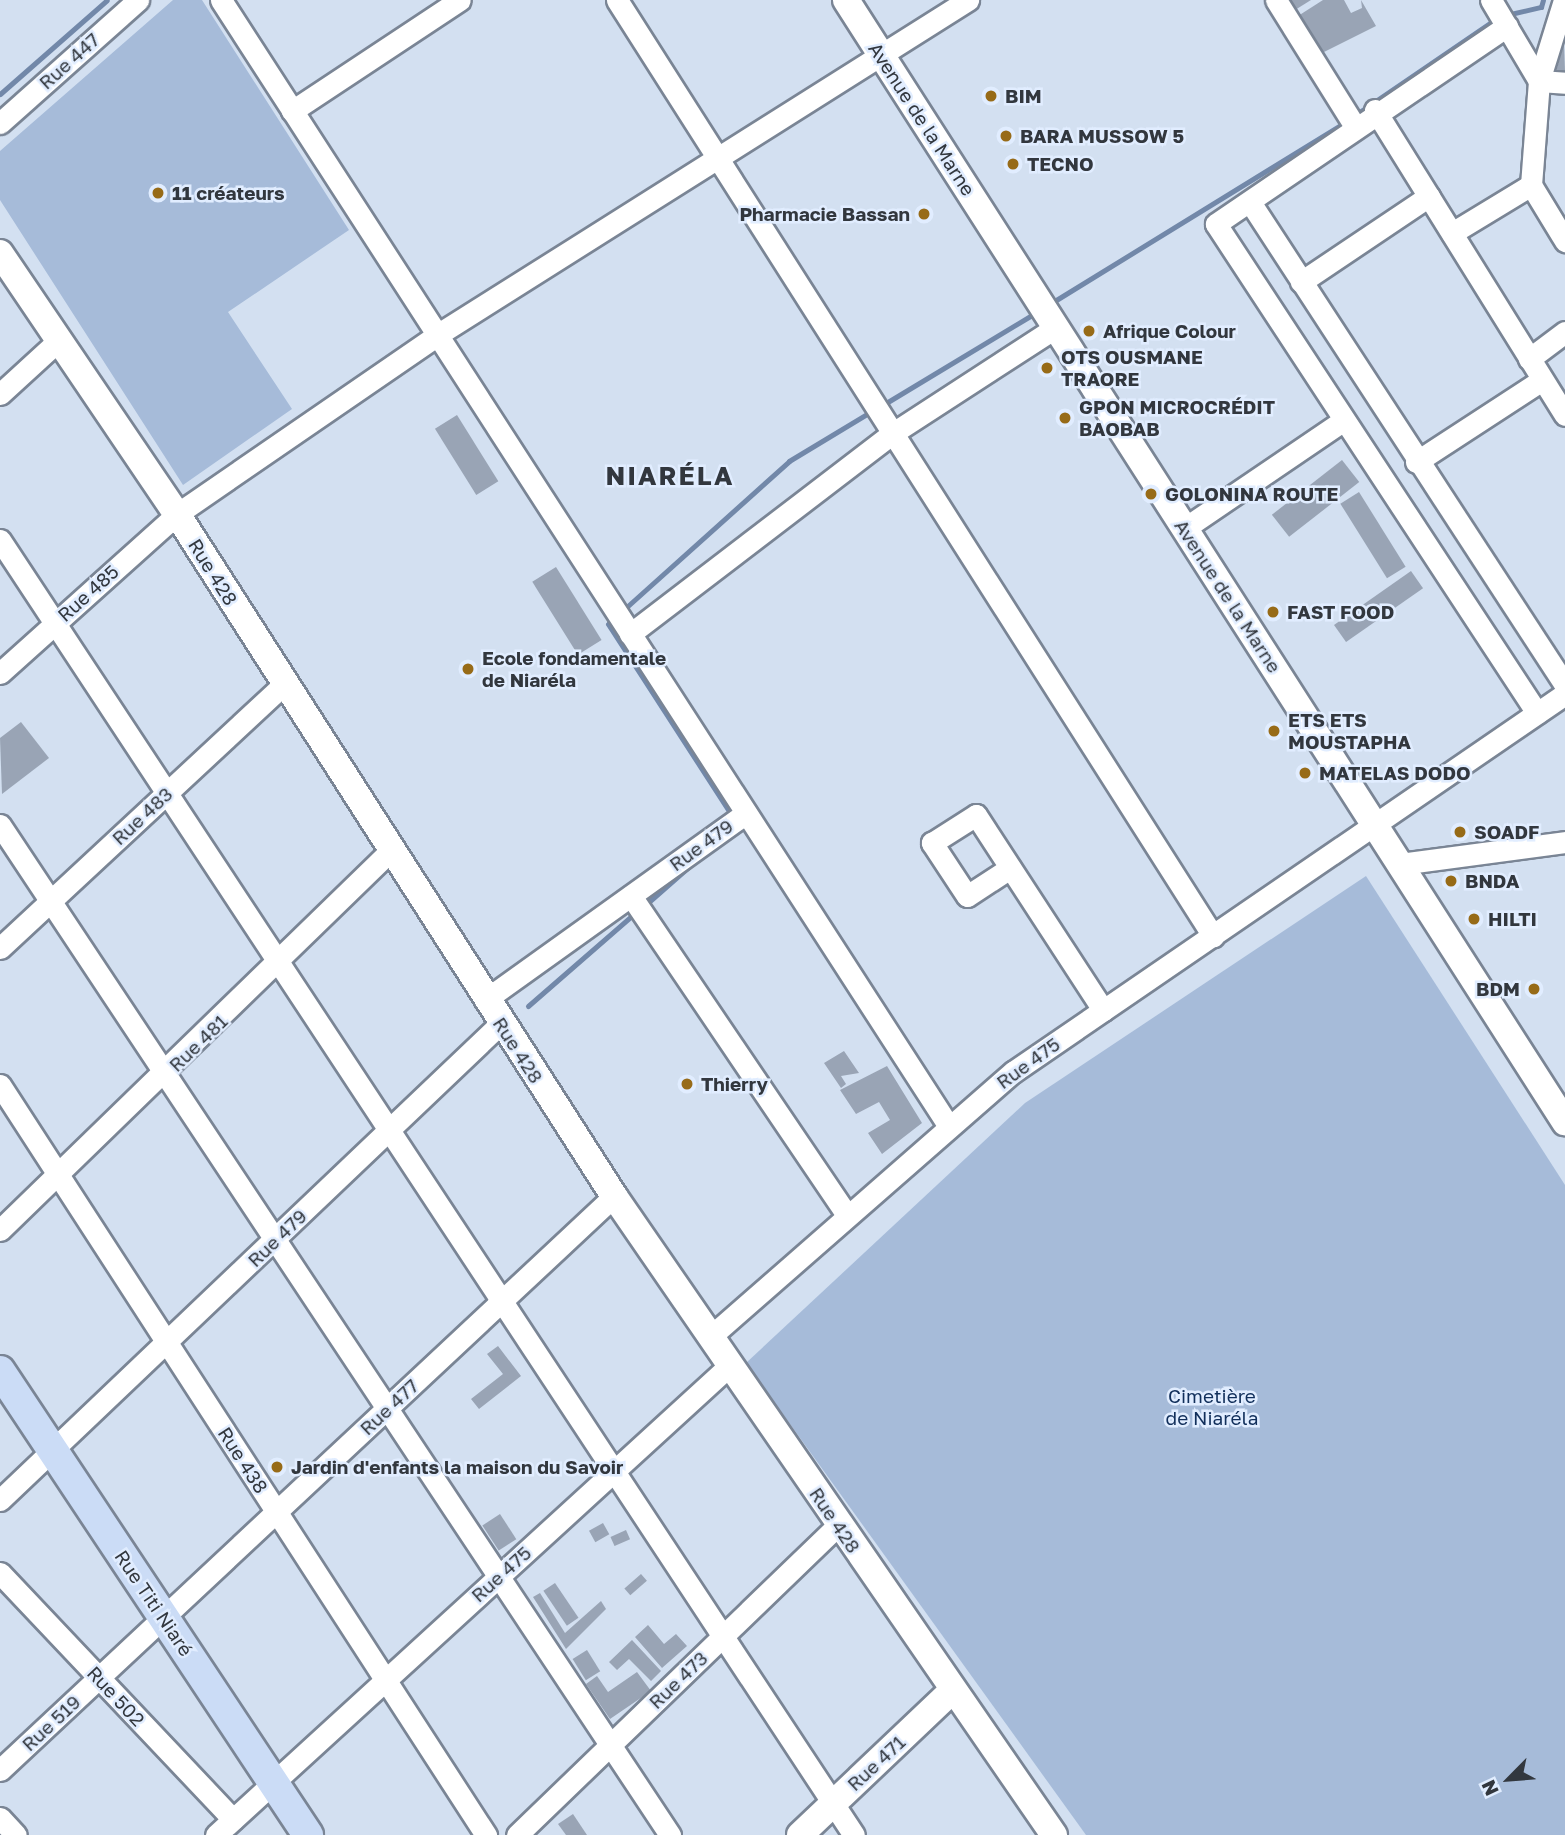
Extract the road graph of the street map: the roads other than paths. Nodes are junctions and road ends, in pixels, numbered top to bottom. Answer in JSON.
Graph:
{"nodes":[{"id":1,"x":138,"y":0,"type":"edge"},
{"id":2,"x":220,"y":0,"type":"edge"},
{"id":3,"x":460,"y":0,"type":"edge"},
{"id":4,"x":617,"y":0,"type":"edge"},
{"id":5,"x":846,"y":0,"type":"edge"},
{"id":6,"x":968,"y":0,"type":"edge"},
{"id":7,"x":1276,"y":0,"type":"edge"},
{"id":8,"x":1491,"y":0,"type":"edge"},
{"id":9,"x":1564,"y":0,"type":"edge"},
{"id":10,"x":1507,"y":26,"type":"junction"},
{"id":11,"x":881,"y":54,"type":"junction"},
{"id":12,"x":1539,"y":81,"type":"junction"},
{"id":13,"x":1565,"y":83,"type":"edge"},
{"id":14,"x":1375,"y":110,"type":"junction"},
{"id":15,"x":292,"y":111,"type":"junction"},
{"id":16,"x":0,"y":123,"type":"edge"},
{"id":17,"x":1354,"y":125,"type":"junction"},
{"id":18,"x":718,"y":158,"type":"junction"},
{"id":19,"x":1531,"y":185,"type":"junction"},
{"id":20,"x":1429,"y":196,"type":"junction"},
{"id":21,"x":1250,"y":202,"type":"junction"},
{"id":22,"x":1452,"y":233,"type":"junction"},
{"id":23,"x":1565,"y":241,"type":"edge"},
{"id":24,"x":0,"y":253,"type":"edge"},
{"id":25,"x":1301,"y":282,"type":"junction"},
{"id":26,"x":1056,"y":327,"type":"junction"},
{"id":27,"x":1565,"y":332,"type":"edge"},
{"id":28,"x":437,"y":335,"type":"junction"},
{"id":29,"x":59,"y":340,"type":"junction"},
{"id":30,"x":1529,"y":359,"type":"junction"},
{"id":31,"x":1542,"y":380,"type":"junction"},
{"id":32,"x":0,"y":394,"type":"edge"},
{"id":33,"x":1565,"y":415,"type":"edge"},
{"id":34,"x":1344,"y":420,"type":"junction"},
{"id":35,"x":893,"y":433,"type":"junction"},
{"id":36,"x":1416,"y":462,"type":"junction"},
{"id":37,"x":177,"y":514,"type":"junction"},
{"id":38,"x":1185,"y":528,"type":"junction"},
{"id":39,"x":0,"y":540,"type":"edge"},
{"id":40,"x":55,"y":623,"type":"junction"},
{"id":41,"x":630,"y":634,"type":"junction"},
{"id":42,"x":0,"y":673,"type":"edge"},
{"id":43,"x":284,"y":684,"type":"junction"},
{"id":44,"x":1565,"y":685,"type":"edge"},
{"id":45,"x":1565,"y":694,"type":"edge"},
{"id":46,"x":1537,"y":713,"type":"junction"},
{"id":47,"x":167,"y":793,"type":"junction"},
{"id":48,"x":746,"y":813,"type":"junction"},
{"id":49,"x":0,"y":825,"type":"edge"},
{"id":50,"x":1375,"y":825,"type":"junction"},
{"id":51,"x":1565,"y":842,"type":"edge"},
{"id":52,"x":391,"y":850,"type":"junction"},
{"id":53,"x":1400,"y":864,"type":"junction"},
{"id":54,"x":1010,"y":868,"type":"dead end"},
{"id":55,"x":631,"y":896,"type":"junction"},
{"id":56,"x":50,"y":901,"type":"junction"},
{"id":57,"x":1213,"y":936,"type":"junction"},
{"id":58,"x":0,"y":947,"type":"edge"},
{"id":59,"x":280,"y":964,"type":"junction"},
{"id":60,"x":485,"y":1000,"type":"junction"},
{"id":61,"x":1103,"y":1010,"type":"junction"},
{"id":62,"x":500,"y":1024,"type":"junction"},
{"id":63,"x":166,"y":1074,"type":"junction"},
{"id":64,"x":0,"y":1086,"type":"edge"},
{"id":65,"x":1563,"y":1116,"type":"edge"},
{"id":66,"x":948,"y":1125,"type":"junction"},
{"id":67,"x":390,"y":1130,"type":"junction"},
{"id":68,"x":57,"y":1172,"type":"junction"},
{"id":69,"x":614,"y":1196,"type":"junction"},
{"id":70,"x":847,"y":1215,"type":"junction"},
{"id":71,"x":0,"y":1230,"type":"edge"},
{"id":72,"x":276,"y":1240,"type":"junction"},
{"id":73,"x":502,"y":1300,"type":"junction"},
{"id":74,"x":710,"y":1337,"type":"junction"},
{"id":75,"x":169,"y":1344,"type":"junction"},
{"id":76,"x":729,"y":1366,"type":"junction"},
{"id":77,"x":0,"y":1371,"type":"edge"},
{"id":78,"x":388,"y":1408,"type":"junction"},
{"id":79,"x":52,"y":1449,"type":"junction"},
{"id":80,"x":614,"y":1471,"type":"junction"},
{"id":81,"x":0,"y":1500,"type":"edge"},
{"id":82,"x":276,"y":1512,"type":"junction"},
{"id":83,"x":838,"y":1525,"type":"junction"},
{"id":84,"x":0,"y":1573,"type":"edge"},
{"id":85,"x":498,"y":1577,"type":"junction"},
{"id":86,"x":163,"y":1617,"type":"junction"},
{"id":87,"x":723,"y":1637,"type":"junction"},
{"id":88,"x":99,"y":1679,"type":"junction"},
{"id":89,"x":384,"y":1681,"type":"junction"},
{"id":90,"x":952,"y":1691,"type":"junction"},
{"id":91,"x":610,"y":1745,"type":"junction"},
{"id":92,"x":0,"y":1770,"type":"edge"},
{"id":93,"x":272,"y":1782,"type":"junction"},
{"id":94,"x":833,"y":1803,"type":"junction"},
{"id":95,"x":0,"y":1818,"type":"edge"},
{"id":96,"x":233,"y":1819,"type":"junction"},
{"id":97,"x":16,"y":1835,"type":"edge"},
{"id":98,"x":216,"y":1835,"type":"edge"},
{"id":99,"x":308,"y":1835,"type":"edge"},
{"id":100,"x":486,"y":1835,"type":"edge"},
{"id":101,"x":517,"y":1835,"type":"edge"},
{"id":102,"x":670,"y":1835,"type":"edge"},
{"id":103,"x":800,"y":1835,"type":"edge"},
{"id":104,"x":854,"y":1835,"type":"edge"},
{"id":105,"x":1054,"y":1835,"type":"edge"}],
"edges":[{"from":1,"to":16,"type":"street","name":"Rue 447"},
{"from":2,"to":15,"type":"street"},
{"from":3,"to":15,"type":"street"},
{"from":4,"to":18,"type":"street"},
{"from":5,"to":11,"type":"street","name":"Avenue de la Marne"},
{"from":6,"to":11,"type":"street","name":"Rue 485"},
{"from":7,"to":17,"type":"street"},
{"from":8,"to":10,"type":"street"},
{"from":9,"to":12,"type":"street"},
{"from":10,"to":12,"type":"street"},
{"from":10,"to":14,"type":"street"},
{"from":11,"to":18,"type":"street","name":"Rue 485"},
{"from":11,"to":26,"type":"street","name":"Avenue de la Marne"},
{"from":12,"to":13,"type":"street"},
{"from":12,"to":19,"type":"street"},
{"from":14,"to":17,"type":"street"},
{"from":14,"to":20,"type":"street"},
{"from":15,"to":28,"type":"street"},
{"from":17,"to":21,"type":"street"},
{"from":18,"to":28,"type":"street","name":"Rue 485"},
{"from":18,"to":35,"type":"street"},
{"from":19,"to":22,"type":"street"},
{"from":19,"to":23,"type":"street"},
{"from":20,"to":22,"type":"street"},
{"from":20,"to":25,"type":"street"},
{"from":21,"to":25,"type":"street"},
{"from":21,"to":34,"type":"street"},
{"from":22,"to":30,"type":"street"},
{"from":24,"to":29,"type":"street","name":"Rue 428"},
{"from":25,"to":36,"type":"street"},
{"from":26,"to":35,"type":"street"},
{"from":26,"to":38,"type":"street","name":"Avenue de la Marne"},
{"from":27,"to":30,"type":"street"},
{"from":28,"to":37,"type":"street","name":"Rue 485"},
{"from":28,"to":41,"type":"street"},
{"from":29,"to":32,"type":"street"},
{"from":29,"to":37,"type":"street","name":"Rue 428"},
{"from":30,"to":31,"type":"street"},
{"from":31,"to":33,"type":"street"},
{"from":31,"to":36,"type":"street"},
{"from":34,"to":38,"type":"street"},
{"from":34,"to":46,"type":"street"},
{"from":35,"to":41,"type":"street"},
{"from":35,"to":57,"type":"street"},
{"from":36,"to":44,"type":"street"},
{"from":37,"to":40,"type":"street","name":"Rue 485"},
{"from":37,"to":43,"type":"street","name":"Rue 428"},
{"from":38,"to":50,"type":"street","name":"Avenue de la Marne"},
{"from":39,"to":40,"type":"street"},
{"from":40,"to":42,"type":"street","name":"Rue 485"},
{"from":40,"to":47,"type":"street"},
{"from":41,"to":48,"type":"street"},
{"from":43,"to":47,"type":"street","name":"Rue 483"},
{"from":43,"to":52,"type":"street","name":"Rue 428"},
{"from":45,"to":46,"type":"street","name":"Rue 475"},
{"from":46,"to":50,"type":"street","name":"Rue 475"},
{"from":47,"to":56,"type":"street","name":"Rue 483"},
{"from":47,"to":59,"type":"street"},
{"from":48,"to":55,"type":"street","name":"Rue 479"},
{"from":48,"to":66,"type":"street"},
{"from":49,"to":56,"type":"street"},
{"from":50,"to":53,"type":"street","name":"Avenue de la Marne"},
{"from":50,"to":57,"type":"street","name":"Rue 475"},
{"from":51,"to":53,"type":"street"},
{"from":52,"to":59,"type":"street","name":"Rue 481"},
{"from":52,"to":60,"type":"street","name":"Rue 428"},
{"from":53,"to":65,"type":"street","name":"Avenue de la Marne"},
{"from":54,"to":61,"type":"street"},
{"from":55,"to":60,"type":"street","name":"Rue 479"},
{"from":55,"to":70,"type":"street"},
{"from":56,"to":58,"type":"street","name":"Rue 483"},
{"from":56,"to":63,"type":"street"},
{"from":57,"to":61,"type":"street","name":"Rue 475"},
{"from":59,"to":63,"type":"street","name":"Rue 481"},
{"from":59,"to":67,"type":"street"},
{"from":60,"to":62,"type":"street","name":"Rue 428"},
{"from":61,"to":66,"type":"street","name":"Rue 475"},
{"from":62,"to":67,"type":"street","name":"Rue 479"},
{"from":62,"to":69,"type":"street","name":"Rue 428"},
{"from":63,"to":68,"type":"street","name":"Rue 481"},
{"from":63,"to":72,"type":"street"},
{"from":64,"to":68,"type":"street","name":"Rue 438"},
{"from":66,"to":70,"type":"street","name":"Rue 475"},
{"from":67,"to":72,"type":"street","name":"Rue 479"},
{"from":67,"to":73,"type":"street"},
{"from":68,"to":71,"type":"street","name":"Rue 481"},
{"from":68,"to":75,"type":"street","name":"Rue 438"},
{"from":69,"to":73,"type":"street","name":"Rue 477"},
{"from":69,"to":74,"type":"street","name":"Rue 428"},
{"from":70,"to":74,"type":"street","name":"Rue 475"},
{"from":72,"to":75,"type":"street","name":"Rue 479"},
{"from":72,"to":78,"type":"street"},
{"from":73,"to":78,"type":"street","name":"Rue 477"},
{"from":73,"to":80,"type":"street"},
{"from":74,"to":76,"type":"street","name":"Rue 428"},
{"from":75,"to":79,"type":"street","name":"Rue 479"},
{"from":75,"to":82,"type":"street","name":"Rue 438"},
{"from":76,"to":80,"type":"street","name":"Rue 475"},
{"from":76,"to":83,"type":"street","name":"Rue 428"},
{"from":77,"to":79,"type":"main road","name":"Rue Titi Niaré"},
{"from":78,"to":82,"type":"street","name":"Rue 477"},
{"from":78,"to":85,"type":"street"},
{"from":79,"to":81,"type":"street","name":"Rue 479"},
{"from":79,"to":86,"type":"main road","name":"Rue Titi Niaré"},
{"from":80,"to":85,"type":"street","name":"Rue 475"},
{"from":80,"to":87,"type":"street"},
{"from":82,"to":86,"type":"street","name":"Rue 477"},
{"from":82,"to":89,"type":"street","name":"Rue 438"},
{"from":83,"to":87,"type":"street","name":"Rue 473"},
{"from":83,"to":90,"type":"street","name":"Rue 428"},
{"from":84,"to":88,"type":"street","name":"Rue 502"},
{"from":85,"to":89,"type":"street","name":"Rue 475"},
{"from":85,"to":91,"type":"street"},
{"from":86,"to":88,"type":"street","name":"Rue 519"},
{"from":86,"to":93,"type":"main road","name":"Rue Titi Niaré"},
{"from":87,"to":91,"type":"street","name":"Rue 473"},
{"from":87,"to":94,"type":"street"},
{"from":88,"to":92,"type":"street","name":"Rue 519"},
{"from":88,"to":96,"type":"street","name":"Rue 502"},
{"from":89,"to":93,"type":"street","name":"Rue 475"},
{"from":89,"to":100,"type":"street","name":"Rue 438"},
{"from":90,"to":94,"type":"street","name":"Rue 471"},
{"from":90,"to":105,"type":"street","name":"Rue 428"},
{"from":91,"to":101,"type":"street","name":"Rue 473"},
{"from":91,"to":102,"type":"street"},
{"from":93,"to":96,"type":"street","name":"Rue 475"},
{"from":93,"to":99,"type":"main road","name":"Rue Titi Niaré"},
{"from":94,"to":103,"type":"street","name":"Rue 471"},
{"from":94,"to":104,"type":"street"},
{"from":95,"to":97,"type":"street"},
{"from":96,"to":98,"type":"street","name":"Rue 475"}]}
